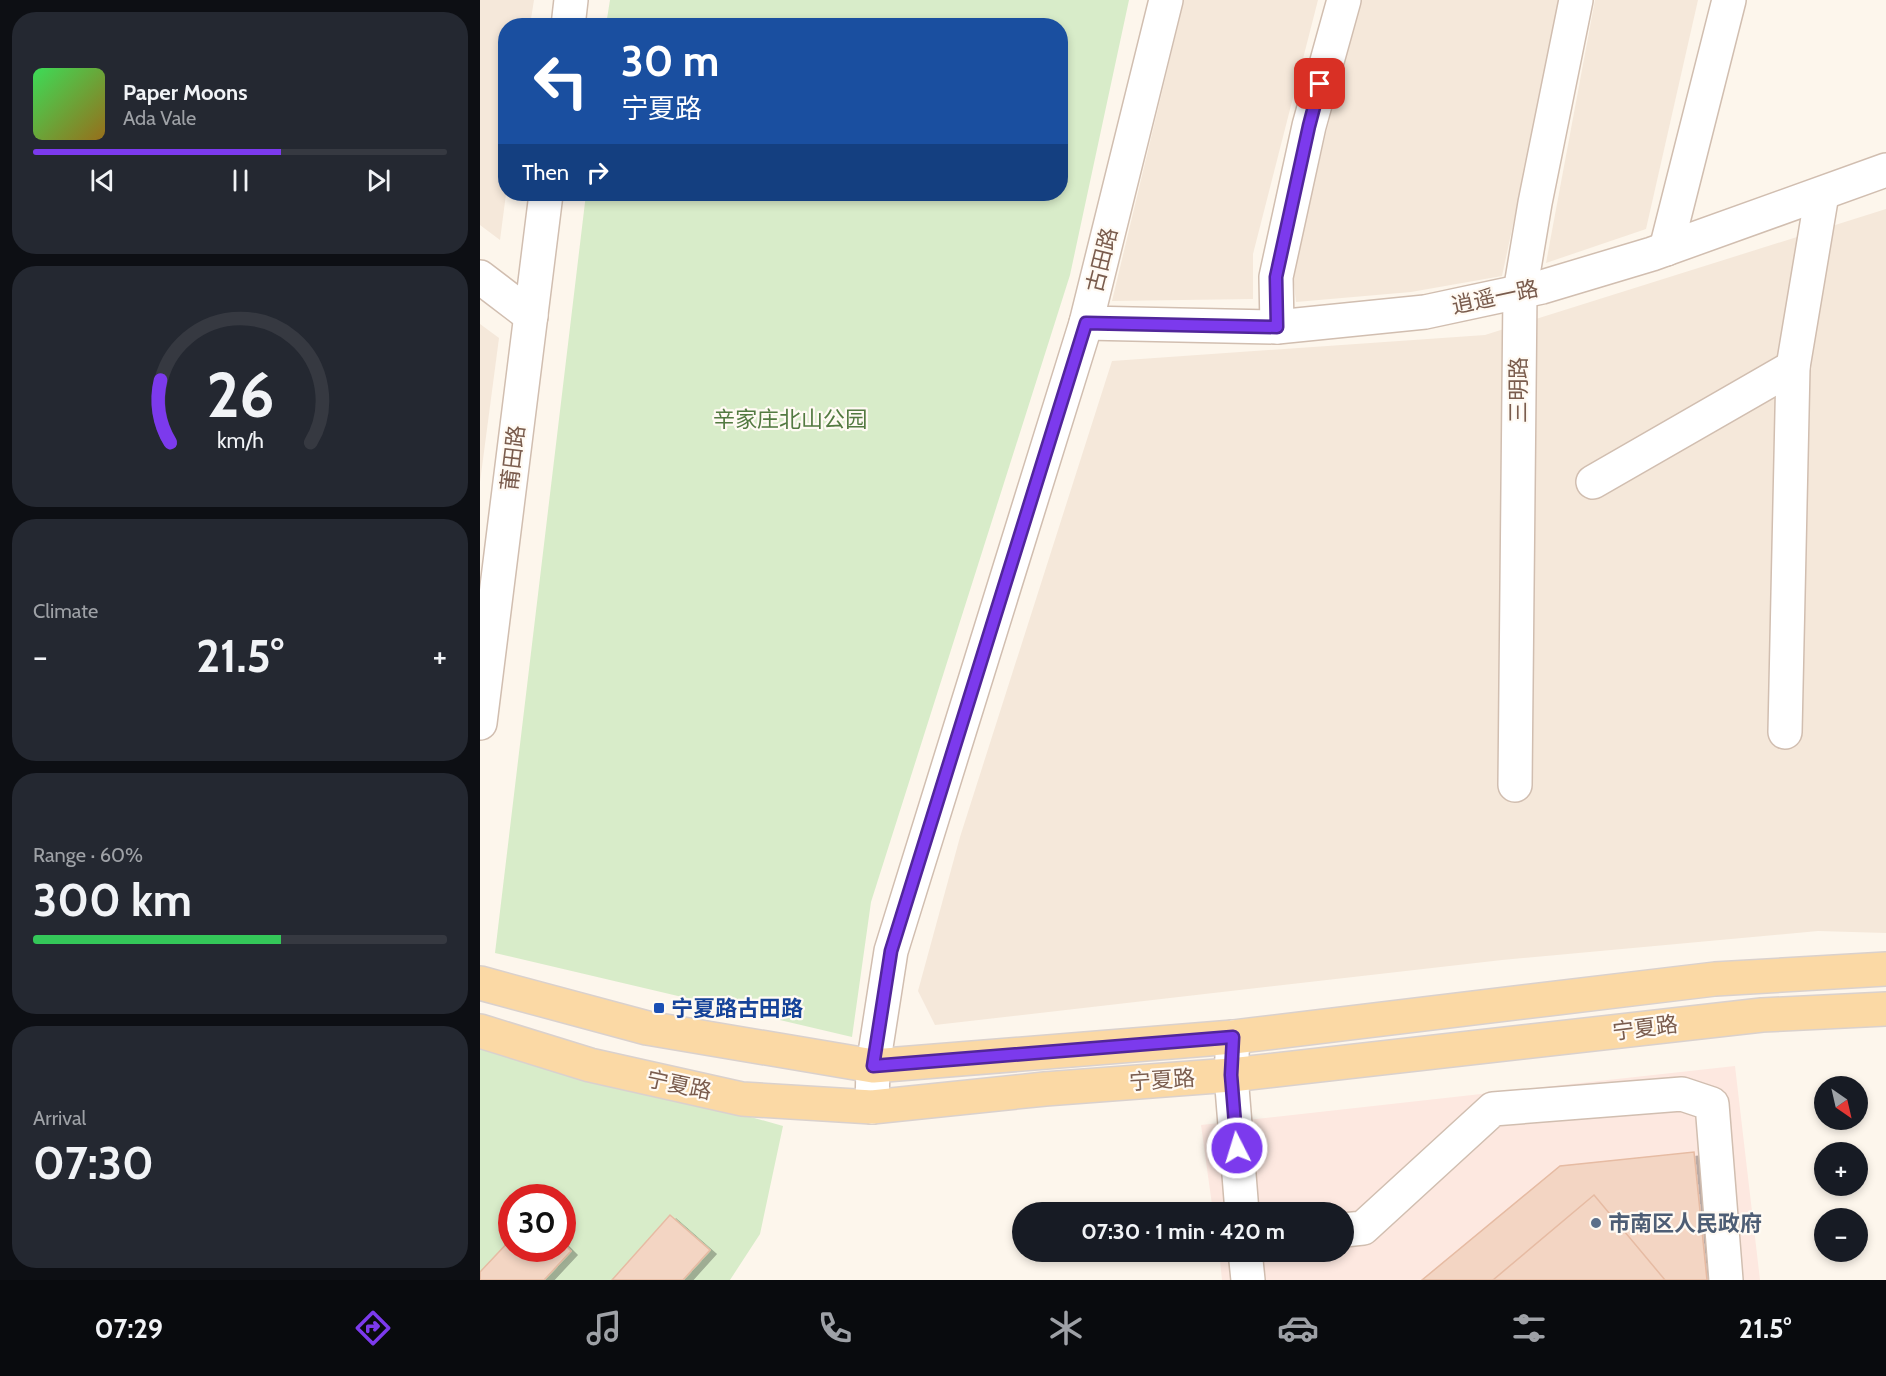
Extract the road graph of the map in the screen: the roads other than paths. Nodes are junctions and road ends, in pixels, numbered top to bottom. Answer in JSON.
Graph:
{"nodes":[{"id":1,"x":571,"y":0,"type":"edge"},
{"id":2,"x":1166,"y":0,"type":"edge"},
{"id":3,"x":1344,"y":0,"type":"edge"},
{"id":4,"x":1576,"y":0,"type":"edge"},
{"id":5,"x":1729,"y":0,"type":"edge"},
{"id":6,"x":569,"y":18,"type":"edge"},
{"id":7,"x":1886,"y":170,"type":"edge"},
{"id":8,"x":1822,"y":194,"type":"junction"},
{"id":9,"x":545,"y":201,"type":"edge"},
{"id":10,"x":1666,"y":249,"type":"junction"},
{"id":11,"x":480,"y":277,"type":"edge"},
{"id":12,"x":1520,"y":292,"type":"junction"},
{"id":13,"x":531,"y":316,"type":"junction"},
{"id":14,"x":1086,"y":323,"type":"junction"},
{"id":15,"x":1277,"y":327,"type":"junction"},
{"id":16,"x":1793,"y":367,"type":"junction"},
{"id":17,"x":1593,"y":482,"type":"dead end"},
{"id":18,"x":480,"y":723,"type":"edge"},
{"id":19,"x":1785,"y":732,"type":"dead end"},
{"id":20,"x":1515,"y":785,"type":"dead end"},
{"id":21,"x":1886,"y":969,"type":"edge"},
{"id":22,"x":480,"y":983,"type":"edge"},
{"id":23,"x":1886,"y":1009,"type":"edge"},
{"id":24,"x":480,"y":1030,"type":"edge"},
{"id":25,"x":1233,"y":1037,"type":"junction"},
{"id":26,"x":873,"y":1066,"type":"junction"},
{"id":27,"x":1231,"y":1075,"type":"junction"},
{"id":28,"x":872,"y":1107,"type":"junction"},
{"id":29,"x":1241,"y":1202,"type":"edge"},
{"id":30,"x":1354,"y":1229,"type":"edge"},
{"id":31,"x":1246,"y":1262,"type":"edge"},
{"id":32,"x":1248,"y":1280,"type":"edge"},
{"id":33,"x":1726,"y":1280,"type":"edge"}],
"edges":[{"from":1,"to":6,"type":"street"},
{"from":2,"to":14,"type":"street","name":"古田路"},
{"from":3,"to":15,"type":"street"},
{"from":4,"to":12,"type":"street","name":"三明路"},
{"from":5,"to":10,"type":"street"},
{"from":7,"to":8,"type":"street","name":"逍遥一路"},
{"from":8,"to":10,"type":"street","name":"逍遥一路"},
{"from":8,"to":16,"type":"street"},
{"from":9,"to":13,"type":"street","name":"莆田路"},
{"from":10,"to":12,"type":"street","name":"逍遥一路"},
{"from":11,"to":13,"type":"street"},
{"from":12,"to":15,"type":"street","name":"逍遥一路"},
{"from":12,"to":20,"type":"street","name":"三明路"},
{"from":13,"to":18,"type":"street","name":"莆田路"},
{"from":14,"to":15,"type":"street","name":"逍遥一路"},
{"from":14,"to":26,"type":"street","name":"古田路"},
{"from":16,"to":17,"type":"street"},
{"from":16,"to":19,"type":"street"},
{"from":21,"to":25,"type":"main road","name":"宁夏路"},
{"from":22,"to":26,"type":"main road","name":"宁夏路"},
{"from":23,"to":27,"type":"main road","name":"宁夏路"},
{"from":24,"to":28,"type":"main road","name":"宁夏路"},
{"from":25,"to":26,"type":"main road","name":"宁夏路"},
{"from":25,"to":27,"type":"street"},
{"from":26,"to":28,"type":"street","name":"古田路"},
{"from":27,"to":28,"type":"main road","name":"宁夏路"},
{"from":27,"to":29,"type":"street"},
{"from":30,"to":33,"type":"street"},
{"from":31,"to":32,"type":"street"}]}
